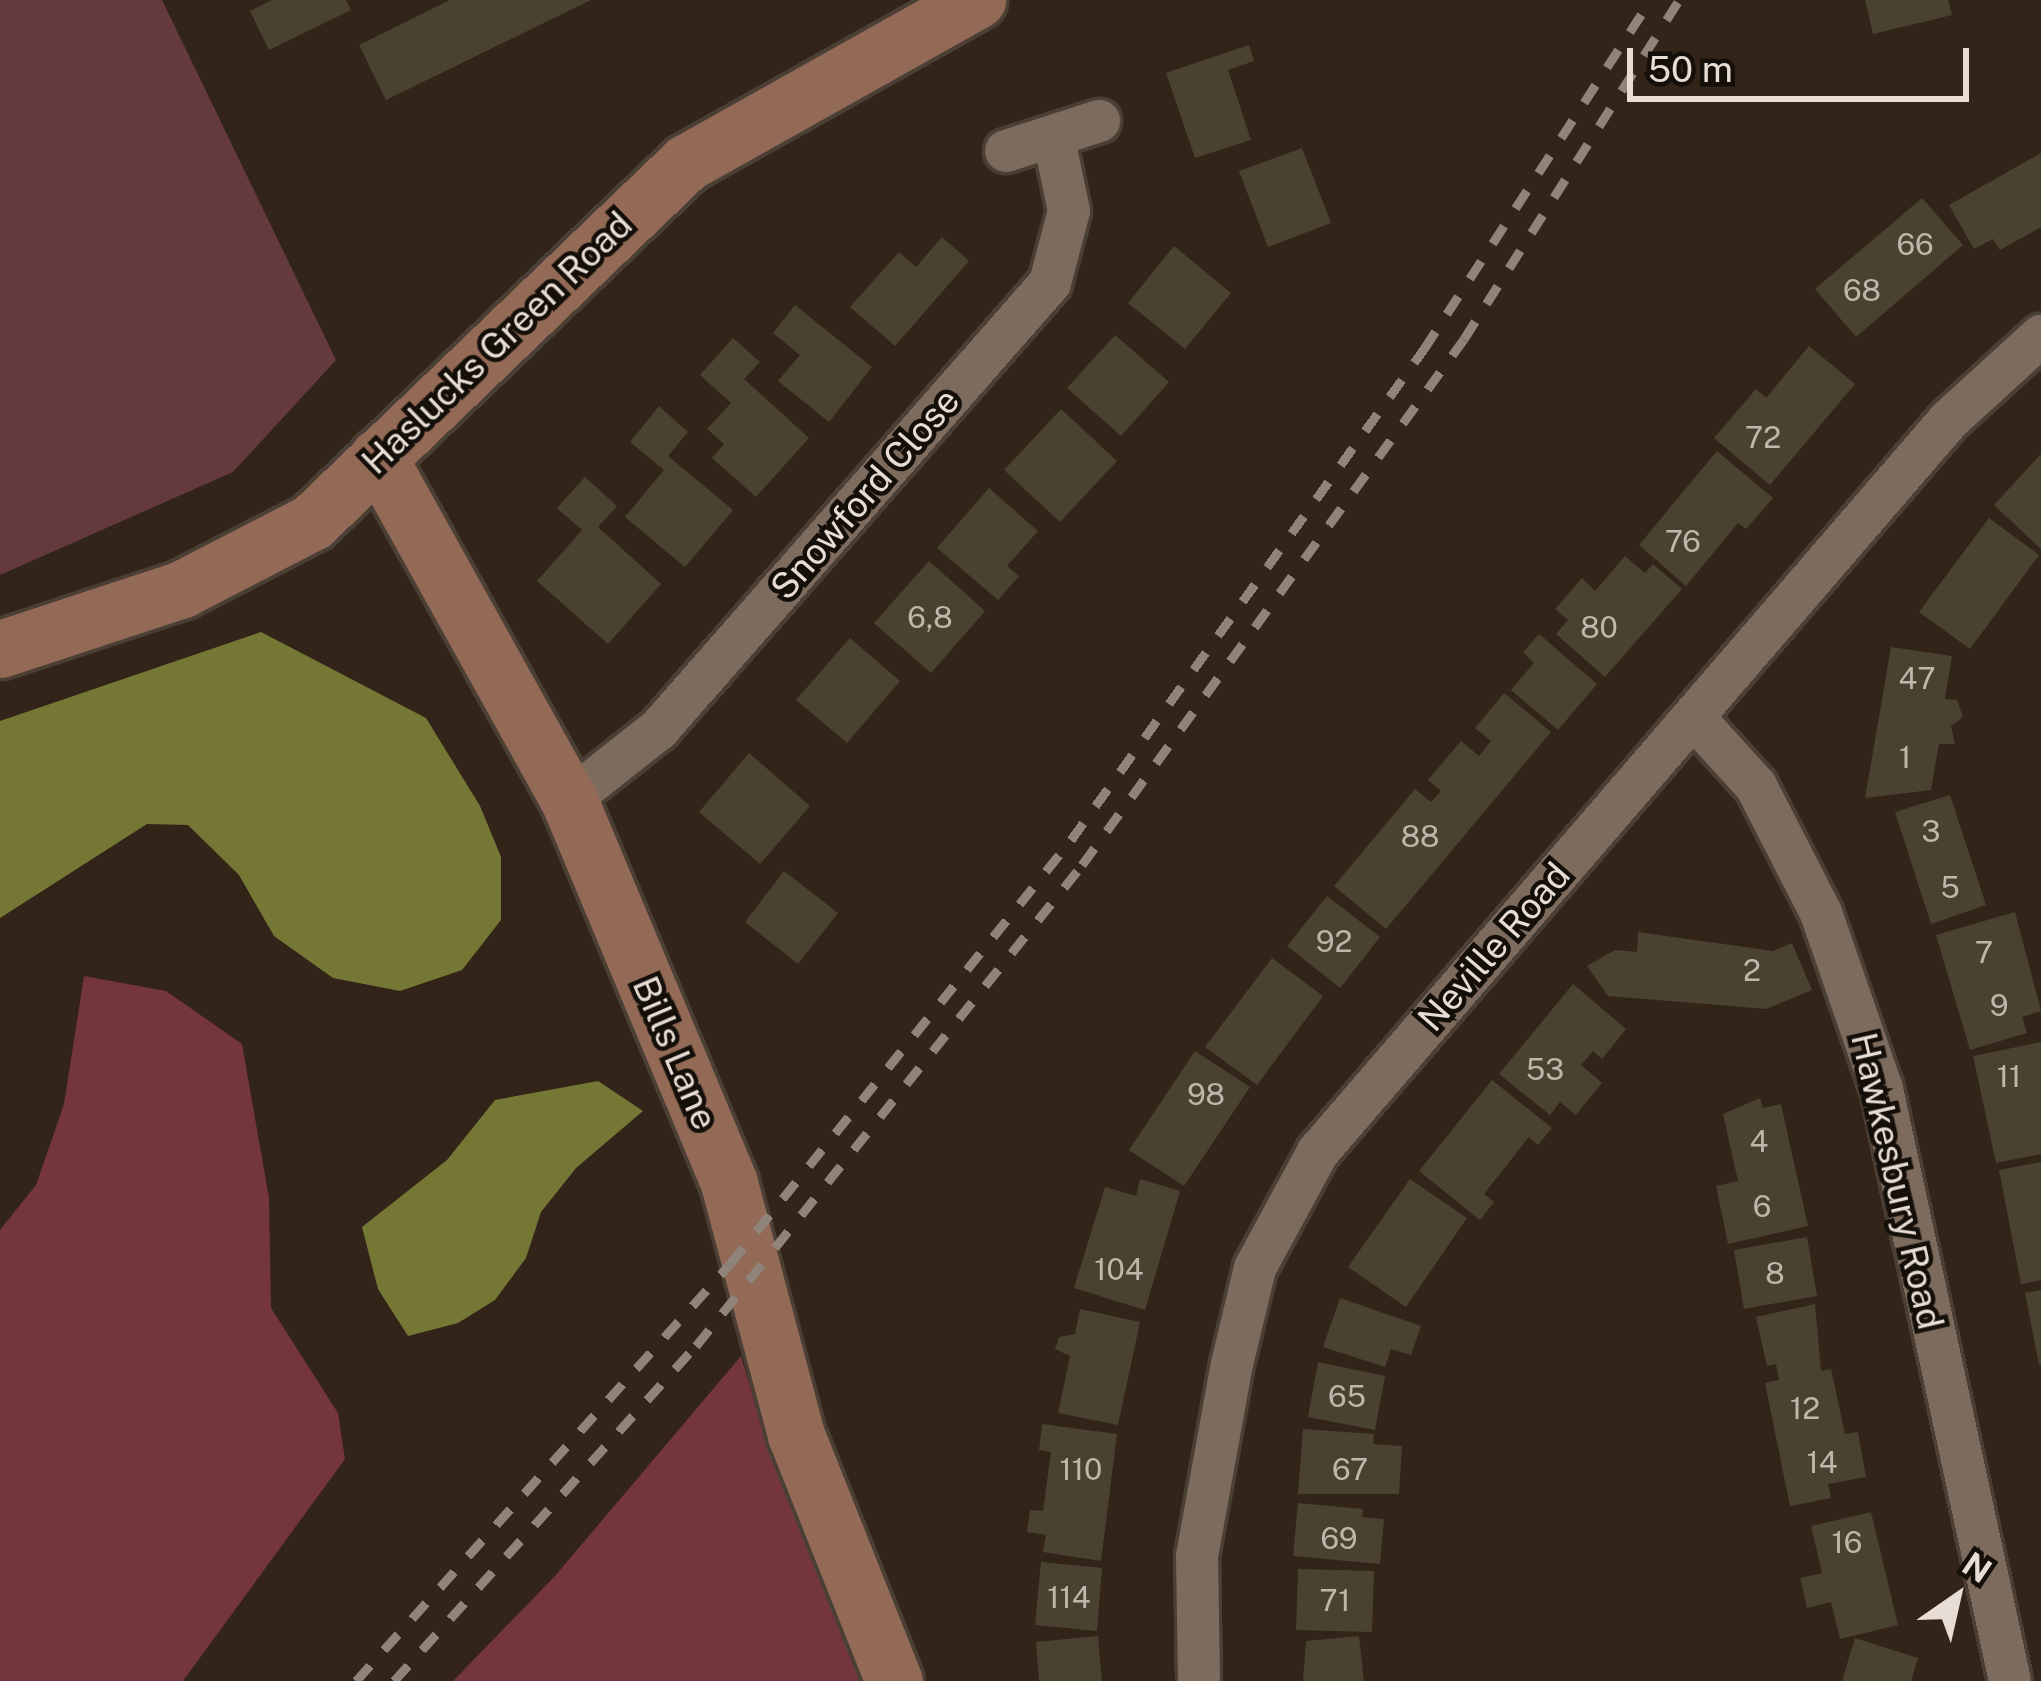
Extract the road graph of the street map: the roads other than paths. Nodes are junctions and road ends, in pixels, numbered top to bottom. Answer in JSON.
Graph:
{"nodes":[{"id":1,"x":977,"y":0,"type":"edge"},
{"id":2,"x":1099,"y":121,"type":"dead end"},
{"id":3,"x":1054,"y":140,"type":"junction"},
{"id":4,"x":1006,"y":151,"type":"dead end"},
{"id":5,"x":2041,"y":335,"type":"edge"},
{"id":6,"x":378,"y":457,"type":"junction"},
{"id":7,"x":0,"y":649,"type":"edge"},
{"id":8,"x":1695,"y":719,"type":"junction"},
{"id":9,"x":569,"y":800,"type":"junction"},
{"id":10,"x":894,"y":1681,"type":"edge"},
{"id":11,"x":1199,"y":1681,"type":"edge"},
{"id":12,"x":2010,"y":1681,"type":"edge"}],
"edges":[{"from":1,"to":6,"type":"street","name":"Haslucks Green Road"},
{"from":2,"to":3,"type":"street"},
{"from":3,"to":4,"type":"street"},
{"from":3,"to":9,"type":"street","name":"Snowford Close"},
{"from":5,"to":8,"type":"street","name":"Neville Road"},
{"from":6,"to":7,"type":"street","name":"Haslucks Green Road"},
{"from":6,"to":9,"type":"street","name":"Bills Lane"},
{"from":8,"to":11,"type":"street","name":"Neville Road"},
{"from":8,"to":12,"type":"street","name":"Hawkesbury Road"},
{"from":9,"to":10,"type":"street","name":"Bills Lane"}]}
